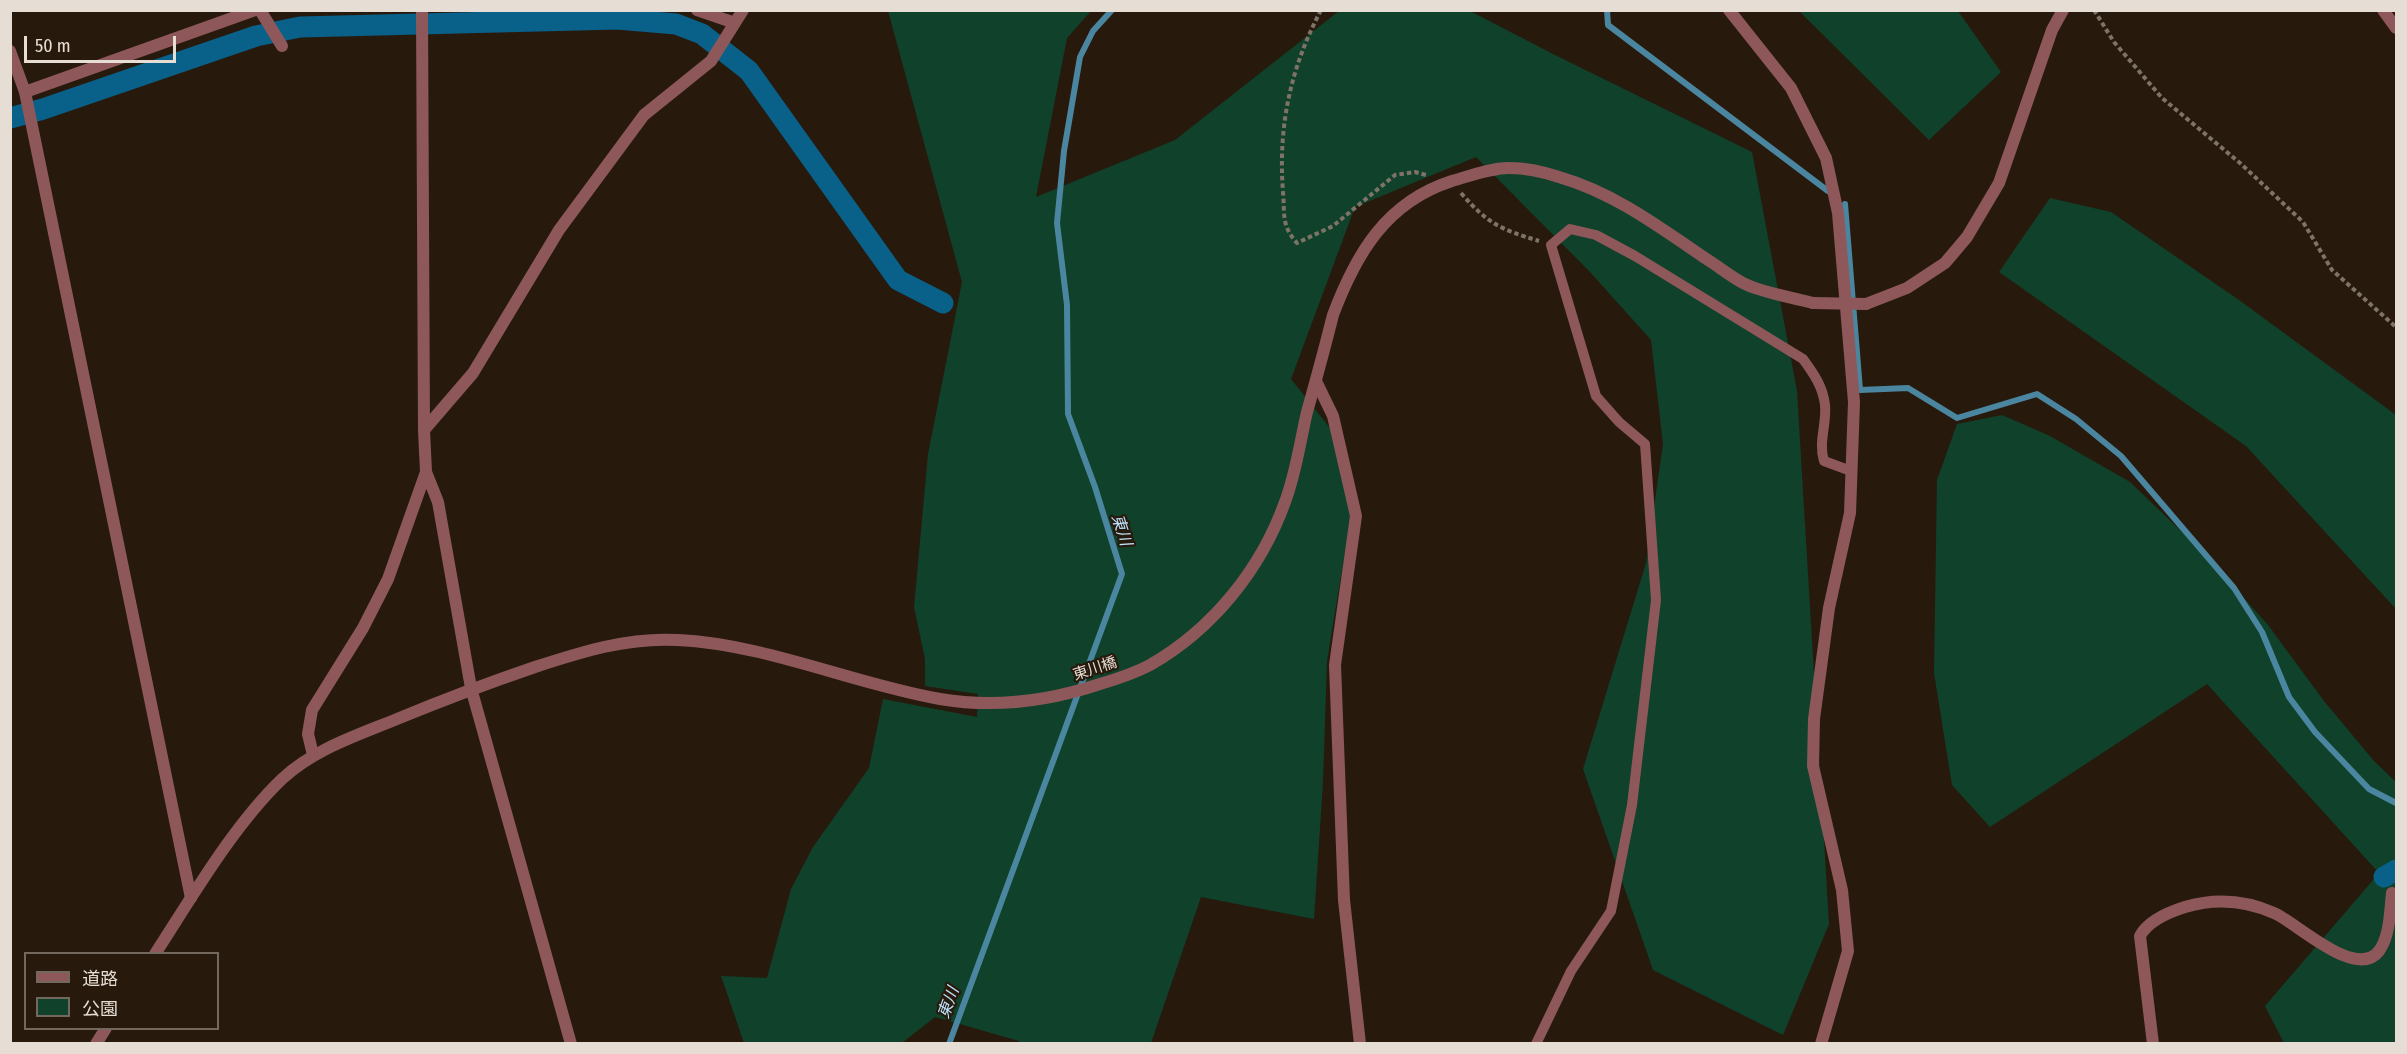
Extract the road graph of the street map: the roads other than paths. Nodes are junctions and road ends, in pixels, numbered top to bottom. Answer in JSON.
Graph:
{"nodes":[{"id":1,"x":255,"y":10,"type":"edge"},
{"id":2,"x":260,"y":10,"type":"edge"},
{"id":3,"x":422,"y":10,"type":"edge"},
{"id":4,"x":697,"y":10,"type":"edge"},
{"id":5,"x":743,"y":10,"type":"edge"},
{"id":6,"x":1729,"y":10,"type":"edge"},
{"id":7,"x":2063,"y":10,"type":"edge"},
{"id":8,"x":2383,"y":10,"type":"edge"},
{"id":9,"x":733,"y":27,"type":"junction"},
{"id":10,"x":2397,"y":28,"type":"edge"},
{"id":11,"x":282,"y":46,"type":"dead end"},
{"id":12,"x":10,"y":51,"type":"edge"},
{"id":13,"x":25,"y":92,"type":"junction"},
{"id":14,"x":1317,"y":383,"type":"junction"},
{"id":15,"x":424,"y":430,"type":"junction"},
{"id":16,"x":1851,"y":471,"type":"junction"},
{"id":17,"x":426,"y":472,"type":"junction"},
{"id":18,"x":471,"y":688,"type":"junction"},
{"id":19,"x":313,"y":755,"type":"junction"},
{"id":20,"x":2392,"y":893,"type":"dead end"},
{"id":21,"x":191,"y":898,"type":"junction"},
{"id":22,"x":156,"y":952,"type":"edge"},
{"id":23,"x":105,"y":1030,"type":"edge"},
{"id":24,"x":96,"y":1044,"type":"edge"},
{"id":25,"x":571,"y":1044,"type":"edge"},
{"id":26,"x":1360,"y":1044,"type":"edge"},
{"id":27,"x":1536,"y":1044,"type":"edge"},
{"id":28,"x":1821,"y":1044,"type":"edge"},
{"id":29,"x":2153,"y":1044,"type":"edge"}],
"edges":[{"from":1,"to":13,"type":"street"},
{"from":2,"to":11,"type":"street"},
{"from":3,"to":15,"type":"street"},
{"from":4,"to":9,"type":"street"},
{"from":5,"to":9,"type":"street"},
{"from":6,"to":16,"type":"street"},
{"from":7,"to":14,"type":"street","name":"東川橋","bridge":true},
{"from":8,"to":10,"type":"street"},
{"from":9,"to":15,"type":"street"},
{"from":12,"to":13,"type":"street"},
{"from":13,"to":21,"type":"street"},
{"from":14,"to":18,"type":"street","name":"東川橋"},
{"from":14,"to":26,"type":"street"},
{"from":15,"to":17,"type":"street"},
{"from":16,"to":27,"type":"lane"},
{"from":16,"to":28,"type":"street"},
{"from":17,"to":18,"type":"street"},
{"from":17,"to":19,"type":"street"},
{"from":18,"to":19,"type":"street","name":"東川橋"},
{"from":18,"to":25,"type":"street"},
{"from":19,"to":21,"type":"street","name":"東川橋"},
{"from":20,"to":29,"type":"street"},
{"from":21,"to":22,"type":"street","name":"東川橋"},
{"from":23,"to":24,"type":"street"}]}
